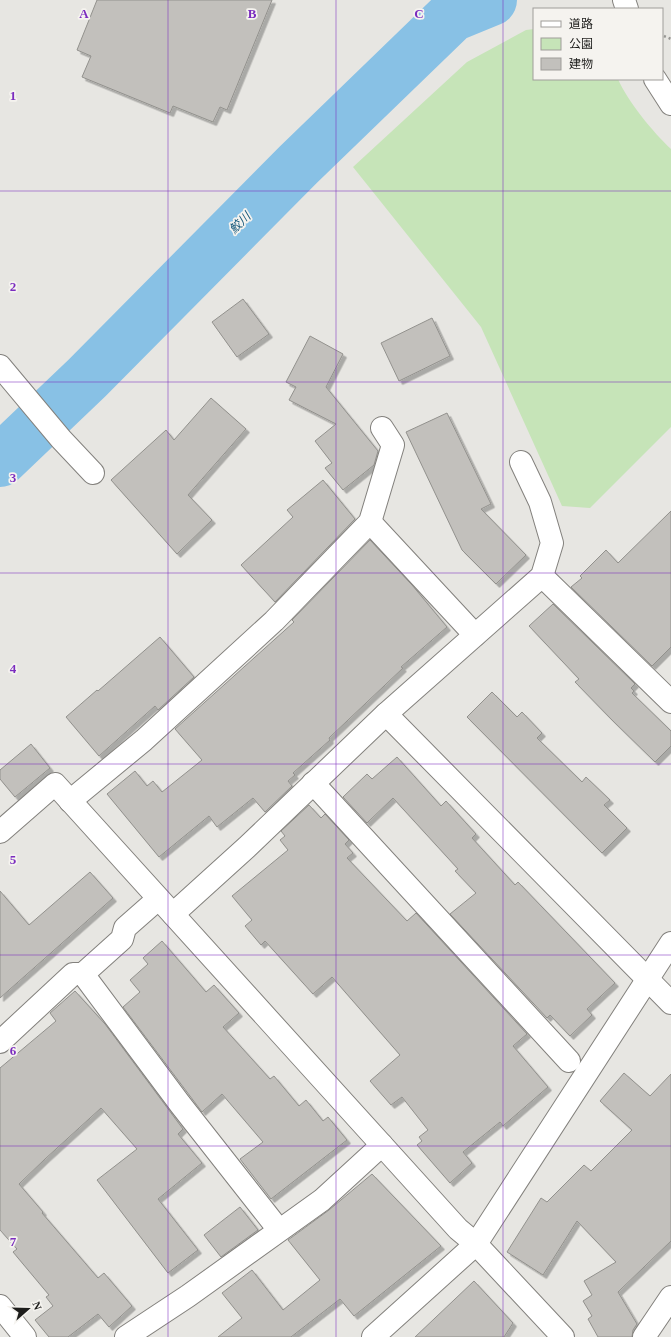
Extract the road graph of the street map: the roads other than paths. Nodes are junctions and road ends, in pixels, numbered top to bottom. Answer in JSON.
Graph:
{"nodes":[{"id":1,"x":656,"y":80,"type":"edge"},
{"id":2,"x":671,"y":104,"type":"edge"},
{"id":3,"x":1,"y":368,"type":"edge"},
{"id":4,"x":382,"y":428,"type":"dead end"},
{"id":5,"x":521,"y":462,"type":"dead end"},
{"id":6,"x":93,"y":473,"type":"dead end"},
{"id":7,"x":370,"y":522,"type":"junction"},
{"id":8,"x":542,"y":576,"type":"junction"},
{"id":9,"x":475,"y":635,"type":"junction"},
{"id":10,"x":671,"y":702,"type":"edge"},
{"id":11,"x":386,"y":714,"type":"junction"},
{"id":12,"x":313,"y":783,"type":"junction"},
{"id":13,"x":70,"y":802,"type":"junction"},
{"id":14,"x":0,"y":832,"type":"edge"},
{"id":15,"x":165,"y":906,"type":"junction"},
{"id":16,"x":671,"y":943,"type":"edge"},
{"id":17,"x":83,"y":974,"type":"junction"},
{"id":18,"x":647,"y":979,"type":"junction"},
{"id":19,"x":671,"y":1003,"type":"edge"},
{"id":20,"x":0,"y":1042,"type":"edge"},
{"id":21,"x":569,"y":1061,"type":"dead end"},
{"id":22,"x":382,"y":1145,"type":"junction"},
{"id":23,"x":279,"y":1230,"type":"junction"},
{"id":24,"x":476,"y":1244,"type":"junction"},
{"id":25,"x":671,"y":1297,"type":"edge"},
{"id":26,"x":0,"y":1306,"type":"edge"},
{"id":27,"x":25,"y":1337,"type":"edge"},
{"id":28,"x":126,"y":1337,"type":"edge"},
{"id":29,"x":373,"y":1337,"type":"edge"},
{"id":30,"x":563,"y":1337,"type":"edge"},
{"id":31,"x":644,"y":1337,"type":"edge"}],
"edges":[{"from":1,"to":2,"type":"street"},
{"from":3,"to":6,"type":"street"},
{"from":4,"to":7,"type":"street"},
{"from":5,"to":8,"type":"street"},
{"from":7,"to":9,"type":"street"},
{"from":7,"to":13,"type":"street"},
{"from":8,"to":9,"type":"street"},
{"from":8,"to":10,"type":"street"},
{"from":9,"to":11,"type":"street"},
{"from":11,"to":12,"type":"street"},
{"from":11,"to":18,"type":"street"},
{"from":12,"to":15,"type":"street"},
{"from":12,"to":21,"type":"street"},
{"from":13,"to":14,"type":"street"},
{"from":13,"to":15,"type":"street"},
{"from":15,"to":17,"type":"street"},
{"from":15,"to":22,"type":"street"},
{"from":16,"to":18,"type":"street"},
{"from":17,"to":20,"type":"street"},
{"from":17,"to":23,"type":"street"},
{"from":18,"to":19,"type":"street"},
{"from":18,"to":24,"type":"street"},
{"from":22,"to":23,"type":"street"},
{"from":22,"to":24,"type":"street"},
{"from":23,"to":28,"type":"street"},
{"from":24,"to":29,"type":"street"},
{"from":24,"to":30,"type":"street"},
{"from":25,"to":31,"type":"street"},
{"from":26,"to":27,"type":"street"}]}
